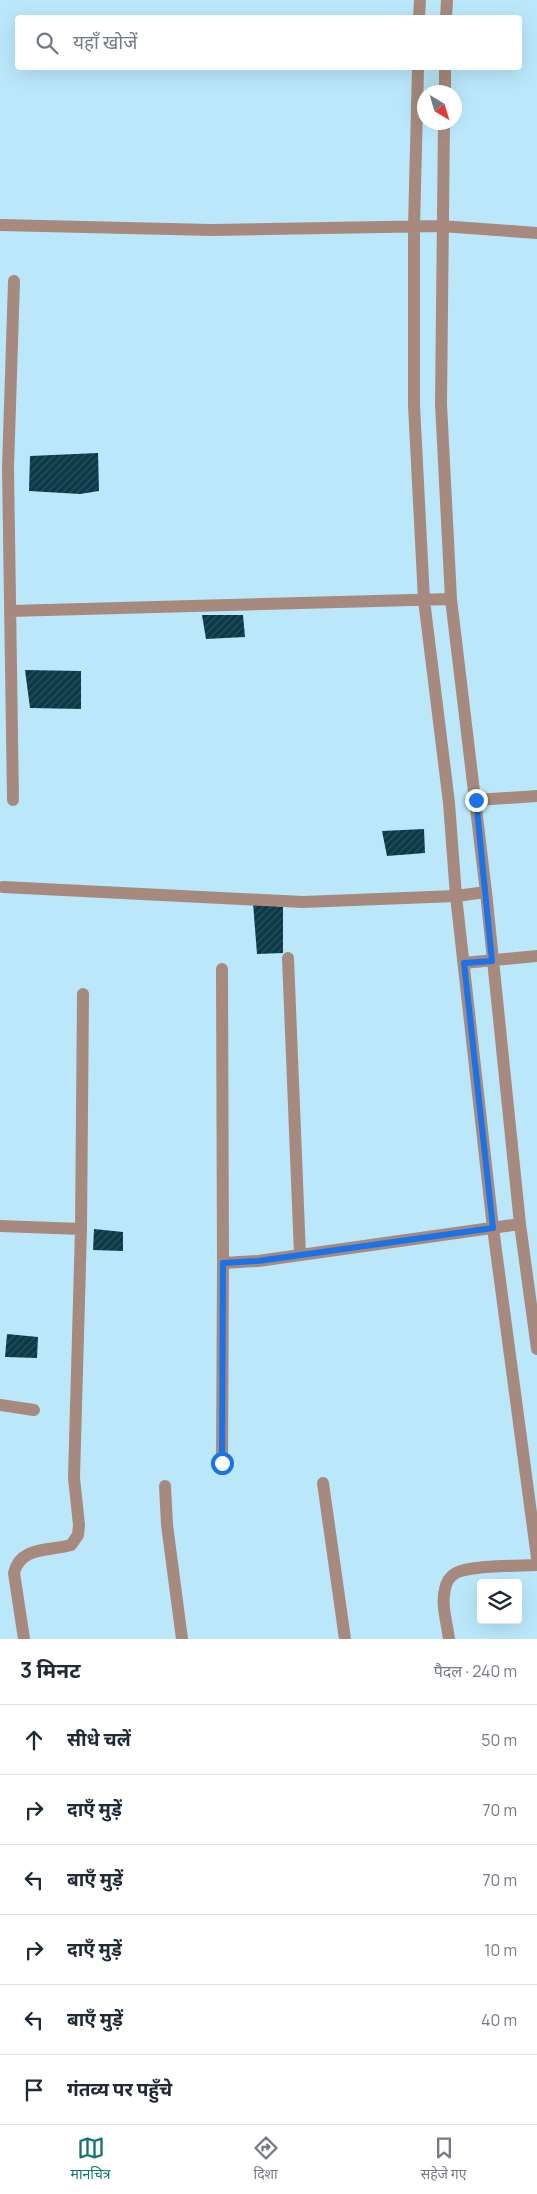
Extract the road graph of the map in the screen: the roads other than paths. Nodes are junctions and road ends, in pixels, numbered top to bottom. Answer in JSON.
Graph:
{"nodes":[{"id":1,"x":420,"y":0,"type":"edge"},
{"id":2,"x":447,"y":0,"type":"edge"},
{"id":3,"x":419,"y":15,"type":"edge"},
{"id":4,"x":446,"y":15,"type":"edge"},
{"id":5,"x":418,"y":70,"type":"edge"},
{"id":6,"x":445,"y":70,"type":"edge"},
{"id":7,"x":445,"y":85,"type":"edge"},
{"id":8,"x":444,"y":130,"type":"edge"},
{"id":9,"x":0,"y":225,"type":"edge"},
{"id":10,"x":441,"y":226,"type":"junction"},
{"id":11,"x":414,"y":227,"type":"junction"},
{"id":12,"x":537,"y":233,"type":"edge"},
{"id":13,"x":14,"y":281,"type":"dead end"},
{"id":14,"x":451,"y":599,"type":"junction"},
{"id":15,"x":424,"y":600,"type":"junction"},
{"id":16,"x":10,"y":611,"type":"junction"},
{"id":17,"x":537,"y":796,"type":"edge"},
{"id":18,"x":13,"y":800,"type":"dead end"},
{"id":19,"x":476,"y":800,"type":"junction"},
{"id":20,"x":3,"y":887,"type":"dead end"},
{"id":21,"x":486,"y":892,"type":"junction"},
{"id":22,"x":456,"y":896,"type":"junction"},
{"id":23,"x":537,"y":956,"type":"edge"},
{"id":24,"x":288,"y":958,"type":"dead end"},
{"id":25,"x":492,"y":961,"type":"junction"},
{"id":26,"x":464,"y":963,"type":"junction"},
{"id":27,"x":222,"y":969,"type":"dead end"},
{"id":28,"x":83,"y":994,"type":"dead end"},
{"id":29,"x":520,"y":1224,"type":"junction"},
{"id":30,"x":0,"y":1226,"type":"edge"},
{"id":31,"x":493,"y":1228,"type":"junction"},
{"id":32,"x":81,"y":1229,"type":"junction"},
{"id":33,"x":300,"y":1255,"type":"junction"},
{"id":34,"x":223,"y":1263,"type":"junction"},
{"id":35,"x":537,"y":1349,"type":"edge"},
{"id":36,"x":0,"y":1406,"type":"edge"},
{"id":37,"x":34,"y":1410,"type":"dead end"},
{"id":38,"x":222,"y":1463,"type":"dead end"},
{"id":39,"x":323,"y":1483,"type":"dead end"},
{"id":40,"x":165,"y":1486,"type":"dead end"},
{"id":41,"x":537,"y":1558,"type":"edge"},
{"id":42,"x":537,"y":1565,"type":"edge"},
{"id":43,"x":24,"y":1639,"type":"edge"},
{"id":44,"x":182,"y":1639,"type":"edge"},
{"id":45,"x":345,"y":1639,"type":"edge"},
{"id":46,"x":449,"y":1639,"type":"edge"}],
"edges":[{"from":1,"to":3,"type":"street"},
{"from":2,"to":4,"type":"street"},
{"from":5,"to":11,"type":"street"},
{"from":6,"to":7,"type":"street"},
{"from":8,"to":10,"type":"street"},
{"from":9,"to":11,"type":"street"},
{"from":10,"to":11,"type":"street"},
{"from":10,"to":12,"type":"street"},
{"from":10,"to":14,"type":"street"},
{"from":11,"to":15,"type":"street"},
{"from":13,"to":16,"type":"street"},
{"from":14,"to":15,"type":"street"},
{"from":14,"to":19,"type":"street"},
{"from":15,"to":16,"type":"street"},
{"from":15,"to":22,"type":"street"},
{"from":16,"to":18,"type":"street"},
{"from":17,"to":19,"type":"street"},
{"from":19,"to":21,"type":"street"},
{"from":20,"to":22,"type":"street"},
{"from":21,"to":22,"type":"street"},
{"from":21,"to":25,"type":"street"},
{"from":22,"to":26,"type":"street"},
{"from":23,"to":25,"type":"street"},
{"from":24,"to":33,"type":"street"},
{"from":25,"to":26,"type":"street"},
{"from":25,"to":29,"type":"street"},
{"from":26,"to":31,"type":"street"},
{"from":27,"to":34,"type":"street"},
{"from":28,"to":32,"type":"street"},
{"from":29,"to":31,"type":"street"},
{"from":29,"to":35,"type":"street"},
{"from":30,"to":32,"type":"street"},
{"from":31,"to":33,"type":"street"},
{"from":31,"to":41,"type":"street"},
{"from":32,"to":43,"type":"street"},
{"from":33,"to":34,"type":"street"},
{"from":34,"to":38,"type":"street"},
{"from":36,"to":37,"type":"street"},
{"from":39,"to":45,"type":"street"},
{"from":40,"to":44,"type":"street"},
{"from":42,"to":46,"type":"street"}]}
